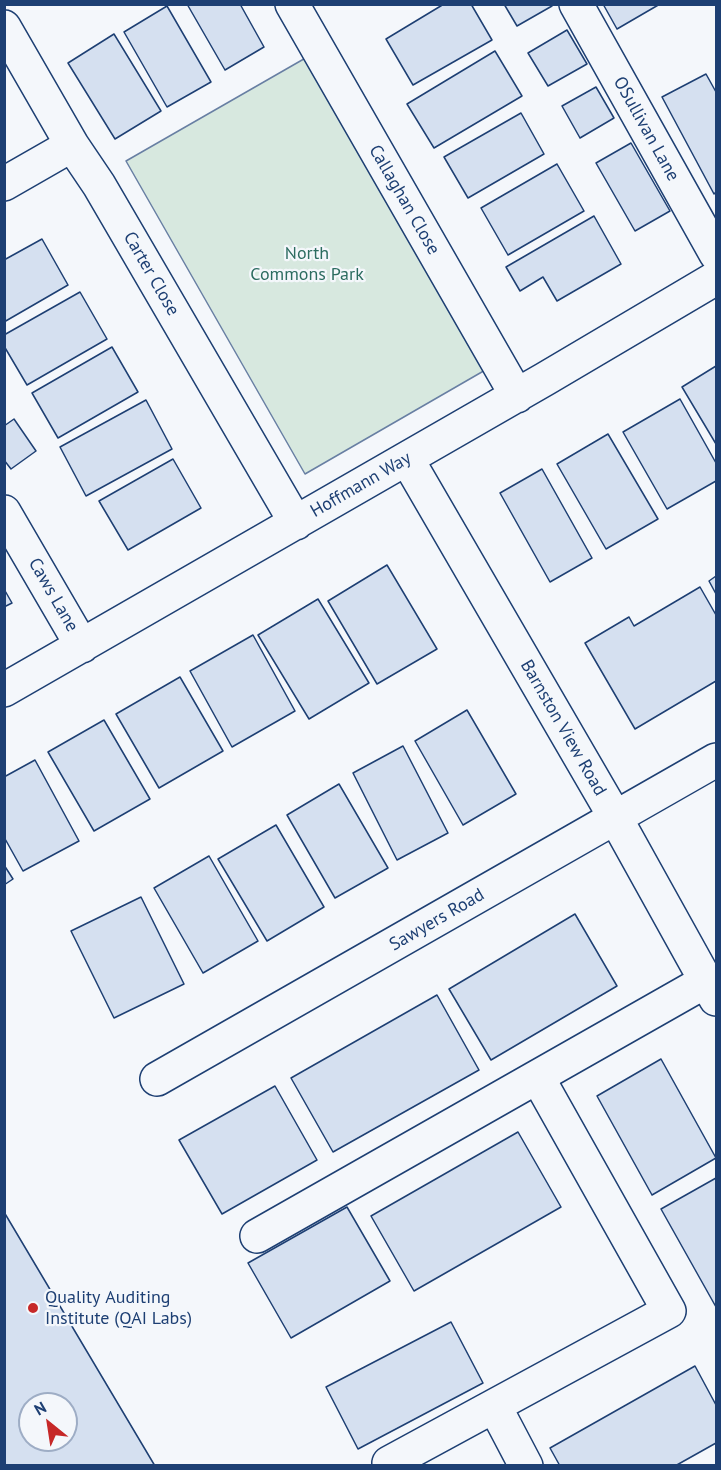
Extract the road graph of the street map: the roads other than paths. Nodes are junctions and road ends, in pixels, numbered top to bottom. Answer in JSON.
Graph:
{"nodes":[{"id":1,"x":576,"y":4,"type":"edge"},
{"id":2,"x":300,"y":8,"type":"edge"},
{"id":3,"x":4,"y":27,"type":"edge"},
{"id":4,"x":72,"y":145,"type":"junction"},
{"id":5,"x":4,"y":184,"type":"edge"},
{"id":6,"x":717,"y":254,"type":"edge"},
{"id":7,"x":717,"y":278,"type":"edge"},
{"id":8,"x":517,"y":396,"type":"junction"},
{"id":9,"x":406,"y":459,"type":"junction"},
{"id":10,"x":4,"y":513,"type":"edge"},
{"id":11,"x":296,"y":523,"type":"junction"},
{"id":12,"x":82,"y":646,"type":"junction"},
{"id":13,"x":4,"y":690,"type":"edge"},
{"id":14,"x":717,"y":760,"type":"edge"},
{"id":15,"x":615,"y":817,"type":"junction"},
{"id":16,"x":711,"y":990,"type":"edge"},
{"id":17,"x":538,"y":1078,"type":"junction"},
{"id":18,"x":157,"y":1079,"type":"dead end"},
{"id":19,"x":257,"y":1236,"type":"dead end"},
{"id":20,"x":495,"y":1407,"type":"junction"},
{"id":21,"x":389,"y":1463,"type":"dead end"},
{"id":22,"x":525,"y":1466,"type":"edge"}],
"edges":[{"from":1,"to":6,"type":"street","name":"OSullivan Lane"},
{"from":2,"to":8,"type":"street","name":"Callaghan Close"},
{"from":3,"to":4,"type":"street","name":"Carter Close"},
{"from":4,"to":5,"type":"street"},
{"from":4,"to":11,"type":"street","name":"Carter Close"},
{"from":7,"to":8,"type":"street","name":"Hoffmann Way"},
{"from":8,"to":9,"type":"street","name":"Hoffmann Way"},
{"from":9,"to":11,"type":"street","name":"Hoffmann Way"},
{"from":9,"to":15,"type":"street","name":"Barnston View Road"},
{"from":10,"to":12,"type":"street","name":"Caws Lane"},
{"from":11,"to":12,"type":"street","name":"Hoffmann Way"},
{"from":12,"to":13,"type":"street","name":"Hoffmann Way"},
{"from":14,"to":15,"type":"street","name":"Sawyers Road"},
{"from":15,"to":16,"type":"street","name":"Barnston View Road"},
{"from":15,"to":18,"type":"street","name":"Sawyers Road"},
{"from":16,"to":17,"type":"street"},
{"from":17,"to":19,"type":"street"},
{"from":17,"to":20,"type":"street"},
{"from":20,"to":21,"type":"street"},
{"from":20,"to":22,"type":"street"}]}
